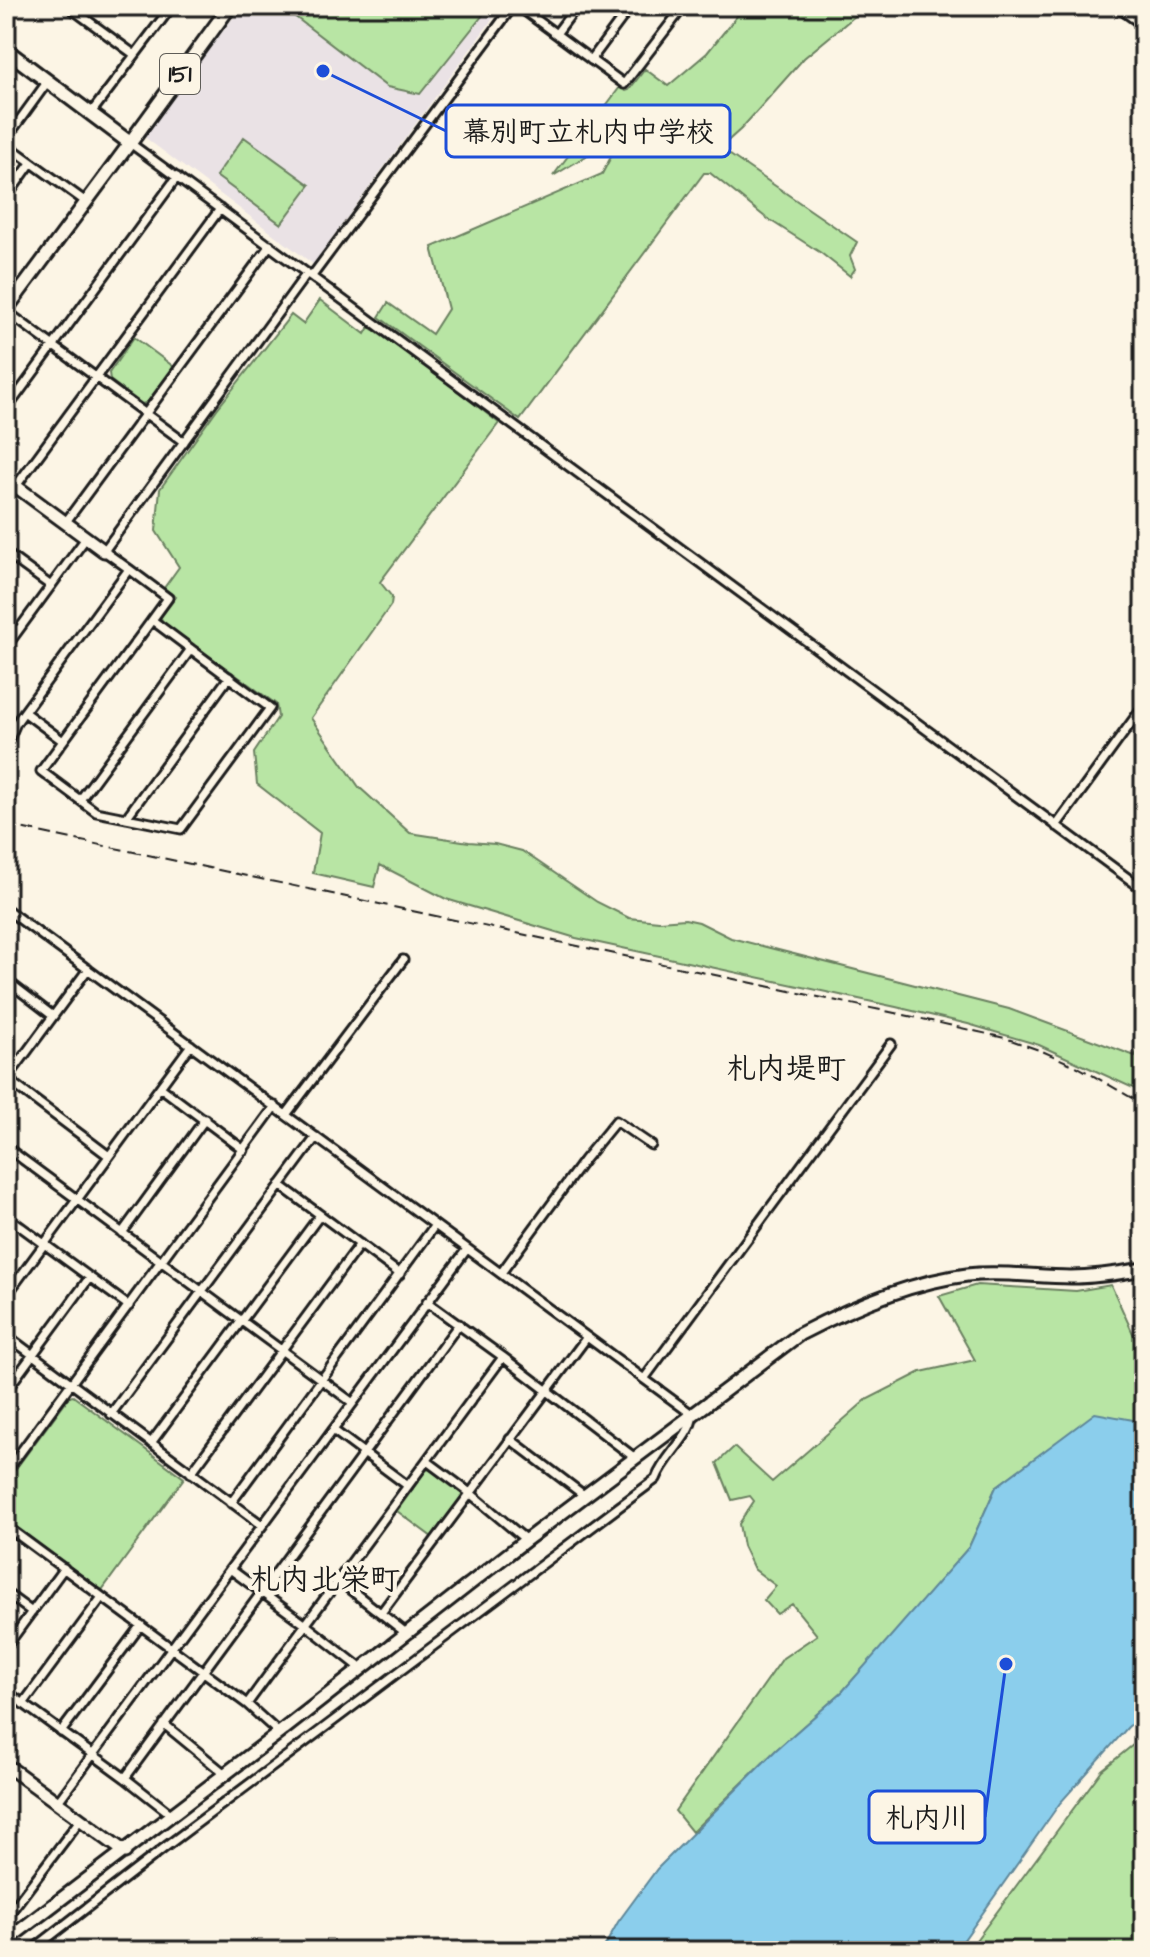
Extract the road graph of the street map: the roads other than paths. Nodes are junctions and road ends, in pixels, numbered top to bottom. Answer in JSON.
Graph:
{"nodes":[{"id":1,"x":68,"y":6,"type":"edge"},
{"id":2,"x":160,"y":6,"type":"edge"},
{"id":3,"x":230,"y":6,"type":"edge"},
{"id":4,"x":515,"y":6,"type":"edge"},
{"id":5,"x":577,"y":6,"type":"edge"},
{"id":6,"x":631,"y":6,"type":"edge"},
{"id":7,"x":684,"y":6,"type":"edge"},
{"id":8,"x":1116,"y":6,"type":"edge"},
{"id":9,"x":170,"y":9,"type":"edge"},
{"id":10,"x":1144,"y":26,"type":"edge"},
{"id":11,"x":556,"y":34,"type":"junction"},
{"id":12,"x":6,"y":50,"type":"edge"},
{"id":13,"x":135,"y":55,"type":"junction"},
{"id":14,"x":591,"y":60,"type":"junction"},
{"id":15,"x":48,"y":81,"type":"junction"},
{"id":16,"x":91,"y":113,"type":"junction"},
{"id":17,"x":6,"y":142,"type":"edge"},
{"id":18,"x":130,"y":143,"type":"junction"},
{"id":19,"x":31,"y":163,"type":"junction"},
{"id":20,"x":177,"y":177,"type":"junction"},
{"id":21,"x":6,"y":198,"type":"edge"},
{"id":22,"x":86,"y":202,"type":"junction"},
{"id":23,"x":220,"y":209,"type":"junction"},
{"id":24,"x":270,"y":245,"type":"junction"},
{"id":25,"x":310,"y":275,"type":"junction"},
{"id":26,"x":6,"y":310,"type":"edge"},
{"id":27,"x":53,"y":346,"type":"junction"},
{"id":28,"x":96,"y":377,"type":"junction"},
{"id":29,"x":6,"y":410,"type":"edge"},
{"id":30,"x":146,"y":414,"type":"junction"},
{"id":31,"x":184,"y":442,"type":"junction"},
{"id":32,"x":11,"y":483,"type":"edge"},
{"id":33,"x":65,"y":523,"type":"junction"},
{"id":34,"x":86,"y":538,"type":"junction"},
{"id":35,"x":104,"y":551,"type":"junction"},
{"id":36,"x":6,"y":553,"type":"edge"},
{"id":37,"x":129,"y":569,"type":"junction"},
{"id":38,"x":51,"y":586,"type":"junction"},
{"id":39,"x":152,"y":620,"type":"junction"},
{"id":40,"x":6,"y":623,"type":"edge"},
{"id":41,"x":17,"y":631,"type":"junction"},
{"id":42,"x":6,"y":647,"type":"edge"},
{"id":43,"x":191,"y":649,"type":"junction"},
{"id":44,"x":229,"y":677,"type":"junction"},
{"id":45,"x":1144,"y":705,"type":"edge"},
{"id":46,"x":24,"y":712,"type":"junction"},
{"id":47,"x":63,"y":741,"type":"junction"},
{"id":48,"x":6,"y":746,"type":"edge"},
{"id":49,"x":80,"y":800,"type":"junction"},
{"id":50,"x":126,"y":818,"type":"junction"},
{"id":51,"x":1056,"y":826,"type":"junction"},
{"id":52,"x":1144,"y":890,"type":"edge"},
{"id":53,"x":6,"y":909,"type":"edge"},
{"id":54,"x":403,"y":960,"type":"dead end"},
{"id":55,"x":88,"y":969,"type":"junction"},
{"id":56,"x":6,"y":981,"type":"edge"},
{"id":57,"x":53,"y":1016,"type":"junction"},
{"id":58,"x":891,"y":1044,"type":"dead end"},
{"id":59,"x":191,"y":1045,"type":"junction"},
{"id":60,"x":6,"y":1080,"type":"edge"},
{"id":61,"x":160,"y":1087,"type":"junction"},
{"id":62,"x":275,"y":1106,"type":"junction"},
{"id":63,"x":286,"y":1115,"type":"junction"},
{"id":64,"x":205,"y":1119,"type":"junction"},
{"id":65,"x":316,"y":1137,"type":"junction"},
{"id":66,"x":651,"y":1145,"type":"dead end"},
{"id":67,"x":6,"y":1147,"type":"edge"},
{"id":68,"x":244,"y":1150,"type":"junction"},
{"id":69,"x":109,"y":1156,"type":"junction"},
{"id":70,"x":280,"y":1185,"type":"junction"},
{"id":71,"x":77,"y":1199,"type":"junction"},
{"id":72,"x":320,"y":1215,"type":"junction"},
{"id":73,"x":6,"y":1216,"type":"edge"},
{"id":74,"x":435,"y":1225,"type":"junction"},
{"id":75,"x":122,"y":1233,"type":"junction"},
{"id":76,"x":44,"y":1244,"type":"junction"},
{"id":77,"x":360,"y":1244,"type":"junction"},
{"id":78,"x":467,"y":1249,"type":"junction"},
{"id":79,"x":162,"y":1262,"type":"junction"},
{"id":80,"x":1144,"y":1269,"type":"edge"},
{"id":81,"x":501,"y":1273,"type":"junction"},
{"id":82,"x":400,"y":1274,"type":"junction"},
{"id":83,"x":90,"y":1277,"type":"junction"},
{"id":84,"x":202,"y":1291,"type":"junction"},
{"id":85,"x":6,"y":1296,"type":"edge"},
{"id":86,"x":427,"y":1302,"type":"junction"},
{"id":87,"x":129,"y":1306,"type":"junction"},
{"id":88,"x":242,"y":1321,"type":"junction"},
{"id":89,"x":459,"y":1324,"type":"junction"},
{"id":90,"x":6,"y":1335,"type":"edge"},
{"id":91,"x":587,"y":1337,"type":"junction"},
{"id":92,"x":282,"y":1350,"type":"junction"},
{"id":93,"x":32,"y":1355,"type":"junction"},
{"id":94,"x":503,"y":1357,"type":"junction"},
{"id":95,"x":644,"y":1379,"type":"junction"},
{"id":96,"x":322,"y":1380,"type":"junction"},
{"id":97,"x":71,"y":1384,"type":"junction"},
{"id":98,"x":547,"y":1390,"type":"junction"},
{"id":99,"x":6,"y":1391,"type":"edge"},
{"id":100,"x":353,"y":1403,"type":"junction"},
{"id":101,"x":111,"y":1414,"type":"junction"},
{"id":102,"x":693,"y":1415,"type":"junction"},
{"id":103,"x":333,"y":1430,"type":"junction"},
{"id":104,"x":510,"y":1439,"type":"junction"},
{"id":105,"x":151,"y":1443,"type":"junction"},
{"id":106,"x":364,"y":1453,"type":"junction"},
{"id":107,"x":635,"y":1458,"type":"junction"},
{"id":108,"x":427,"y":1461,"type":"junction"},
{"id":109,"x":6,"y":1472,"type":"edge"},
{"id":110,"x":191,"y":1473,"type":"junction"},
{"id":111,"x":408,"y":1486,"type":"junction"},
{"id":112,"x":470,"y":1493,"type":"junction"},
{"id":113,"x":585,"y":1496,"type":"junction"},
{"id":114,"x":231,"y":1503,"type":"junction"},
{"id":115,"x":262,"y":1525,"type":"junction"},
{"id":116,"x":6,"y":1526,"type":"edge"},
{"id":117,"x":526,"y":1540,"type":"junction"},
{"id":118,"x":64,"y":1568,"type":"junction"},
{"id":119,"x":230,"y":1569,"type":"junction"},
{"id":120,"x":338,"y":1580,"type":"junction"},
{"id":121,"x":262,"y":1592,"type":"junction"},
{"id":122,"x":6,"y":1593,"type":"edge"},
{"id":123,"x":102,"y":1597,"type":"junction"},
{"id":124,"x":32,"y":1612,"type":"junction"},
{"id":125,"x":381,"y":1613,"type":"junction"},
{"id":126,"x":141,"y":1625,"type":"junction"},
{"id":127,"x":306,"y":1625,"type":"junction"},
{"id":128,"x":406,"y":1633,"type":"junction"},
{"id":129,"x":6,"y":1647,"type":"edge"},
{"id":130,"x":172,"y":1648,"type":"junction"},
{"id":131,"x":362,"y":1669,"type":"junction"},
{"id":132,"x":203,"y":1671,"type":"junction"},
{"id":133,"x":6,"y":1691,"type":"edge"},
{"id":134,"x":23,"y":1704,"type":"junction"},
{"id":135,"x":247,"y":1704,"type":"junction"},
{"id":136,"x":164,"y":1724,"type":"junction"},
{"id":137,"x":61,"y":1732,"type":"junction"},
{"id":138,"x":279,"y":1733,"type":"junction"},
{"id":139,"x":94,"y":1754,"type":"junction"},
{"id":140,"x":6,"y":1765,"type":"edge"},
{"id":141,"x":225,"y":1774,"type":"junction"},
{"id":142,"x":125,"y":1778,"type":"junction"},
{"id":143,"x":57,"y":1803,"type":"junction"},
{"id":144,"x":172,"y":1815,"type":"junction"},
{"id":145,"x":80,"y":1820,"type":"junction"},
{"id":146,"x":125,"y":1852,"type":"junction"},
{"id":147,"x":6,"y":1918,"type":"edge"},
{"id":148,"x":6,"y":1941,"type":"edge"},
{"id":149,"x":31,"y":1951,"type":"edge"}],
"edges":[{"from":1,"to":13,"type":"street"},
{"from":2,"to":9,"type":"street"},
{"from":3,"to":18,"type":"main road","number":"151"},
{"from":4,"to":11,"type":"street"},
{"from":4,"to":25,"type":"street"},
{"from":5,"to":11,"type":"street"},
{"from":6,"to":14,"type":"street"},
{"from":7,"to":14,"type":"street"},
{"from":8,"to":10,"type":"street"},
{"from":9,"to":13,"type":"street"},
{"from":11,"to":14,"type":"street"},
{"from":12,"to":15,"type":"main road"},
{"from":13,"to":16,"type":"street"},
{"from":15,"to":16,"type":"main road"},
{"from":15,"to":17,"type":"street"},
{"from":16,"to":18,"type":"main road"},
{"from":17,"to":19,"type":"street"},
{"from":18,"to":20,"type":"street"},
{"from":18,"to":22,"type":"street"},
{"from":19,"to":21,"type":"street"},
{"from":19,"to":22,"type":"street"},
{"from":20,"to":23,"type":"street"},
{"from":20,"to":27,"type":"street"},
{"from":22,"to":26,"type":"street"},
{"from":23,"to":24,"type":"street"},
{"from":23,"to":28,"type":"street"},
{"from":24,"to":25,"type":"street"},
{"from":24,"to":30,"type":"street"},
{"from":25,"to":31,"type":"street"},
{"from":25,"to":51,"type":"street"},
{"from":26,"to":27,"type":"street"},
{"from":27,"to":28,"type":"street"},
{"from":27,"to":29,"type":"street"},
{"from":28,"to":30,"type":"street"},
{"from":28,"to":32,"type":"street"},
{"from":30,"to":31,"type":"street"},
{"from":30,"to":33,"type":"street"},
{"from":31,"to":35,"type":"street"},
{"from":32,"to":33,"type":"street"},
{"from":33,"to":34,"type":"street"},
{"from":34,"to":35,"type":"street"},
{"from":34,"to":38,"type":"street"},
{"from":35,"to":37,"type":"street"},
{"from":36,"to":38,"type":"street"},
{"from":37,"to":39,"type":"street"},
{"from":37,"to":46,"type":"street"},
{"from":38,"to":41,"type":"street"},
{"from":39,"to":43,"type":"street"},
{"from":39,"to":47,"type":"street"},
{"from":40,"to":41,"type":"street"},
{"from":41,"to":42,"type":"street"},
{"from":43,"to":44,"type":"street"},
{"from":43,"to":49,"type":"street"},
{"from":44,"to":50,"type":"street"},
{"from":44,"to":50,"type":"street"},
{"from":45,"to":51,"type":"street"},
{"from":46,"to":47,"type":"street"},
{"from":46,"to":48,"type":"street"},
{"from":47,"to":49,"type":"street"},
{"from":49,"to":50,"type":"street"},
{"from":51,"to":52,"type":"street"},
{"from":53,"to":55,"type":"street"},
{"from":54,"to":63,"type":"street"},
{"from":55,"to":57,"type":"street"},
{"from":55,"to":59,"type":"street"},
{"from":56,"to":57,"type":"street"},
{"from":57,"to":60,"type":"street"},
{"from":58,"to":95,"type":"street"},
{"from":59,"to":61,"type":"street"},
{"from":59,"to":62,"type":"street"},
{"from":60,"to":69,"type":"street"},
{"from":61,"to":64,"type":"street"},
{"from":61,"to":69,"type":"street"},
{"from":62,"to":63,"type":"street"},
{"from":62,"to":68,"type":"street"},
{"from":63,"to":65,"type":"street"},
{"from":64,"to":68,"type":"street"},
{"from":64,"to":75,"type":"street"},
{"from":65,"to":70,"type":"street"},
{"from":65,"to":74,"type":"street"},
{"from":66,"to":81,"type":"street"},
{"from":67,"to":71,"type":"street"},
{"from":68,"to":79,"type":"street"},
{"from":69,"to":71,"type":"street"},
{"from":70,"to":72,"type":"street"},
{"from":70,"to":84,"type":"street"},
{"from":71,"to":75,"type":"street"},
{"from":71,"to":76,"type":"street"},
{"from":72,"to":77,"type":"street"},
{"from":72,"to":88,"type":"street"},
{"from":73,"to":76,"type":"street"},
{"from":74,"to":78,"type":"street"},
{"from":74,"to":82,"type":"street"},
{"from":75,"to":79,"type":"street"},
{"from":76,"to":83,"type":"street"},
{"from":76,"to":85,"type":"street"},
{"from":77,"to":82,"type":"street"},
{"from":77,"to":92,"type":"street"},
{"from":78,"to":81,"type":"street"},
{"from":78,"to":86,"type":"street"},
{"from":79,"to":84,"type":"street"},
{"from":79,"to":87,"type":"street"},
{"from":80,"to":102,"type":"street"},
{"from":81,"to":91,"type":"street"},
{"from":82,"to":96,"type":"street"},
{"from":83,"to":87,"type":"street"},
{"from":83,"to":93,"type":"street"},
{"from":84,"to":88,"type":"street"},
{"from":84,"to":101,"type":"street"},
{"from":86,"to":89,"type":"street"},
{"from":86,"to":100,"type":"street"},
{"from":87,"to":97,"type":"street"},
{"from":88,"to":92,"type":"street"},
{"from":88,"to":105,"type":"street"},
{"from":89,"to":94,"type":"street"},
{"from":89,"to":106,"type":"street"},
{"from":90,"to":93,"type":"street"},
{"from":91,"to":95,"type":"street"},
{"from":91,"to":98,"type":"street"},
{"from":92,"to":96,"type":"street"},
{"from":92,"to":110,"type":"street"},
{"from":93,"to":97,"type":"street"},
{"from":93,"to":99,"type":"street"},
{"from":94,"to":98,"type":"street"},
{"from":94,"to":108,"type":"street"},
{"from":95,"to":102,"type":"street"},
{"from":96,"to":100,"type":"street"},
{"from":96,"to":114,"type":"street"},
{"from":97,"to":101,"type":"street"},
{"from":97,"to":109,"type":"street"},
{"from":98,"to":104,"type":"street"},
{"from":98,"to":107,"type":"street"},
{"from":100,"to":103,"type":"street"},
{"from":101,"to":105,"type":"street"},
{"from":102,"to":107,"type":"street"},
{"from":102,"to":149,"type":"street"},
{"from":103,"to":106,"type":"street"},
{"from":103,"to":115,"type":"street"},
{"from":104,"to":112,"type":"street"},
{"from":104,"to":113,"type":"street"},
{"from":105,"to":110,"type":"street"},
{"from":106,"to":111,"type":"street"},
{"from":106,"to":121,"type":"street"},
{"from":107,"to":113,"type":"street"},
{"from":108,"to":111,"type":"street"},
{"from":108,"to":112,"type":"street"},
{"from":110,"to":114,"type":"street"},
{"from":111,"to":120,"type":"street"},
{"from":112,"to":117,"type":"street"},
{"from":112,"to":125,"type":"street"},
{"from":113,"to":117,"type":"street"},
{"from":114,"to":115,"type":"street"},
{"from":115,"to":119,"type":"street"},
{"from":116,"to":118,"type":"street"},
{"from":117,"to":128,"type":"street"},
{"from":118,"to":123,"type":"street"},
{"from":118,"to":124,"type":"street"},
{"from":119,"to":121,"type":"street"},
{"from":119,"to":130,"type":"street"},
{"from":120,"to":125,"type":"street"},
{"from":120,"to":127,"type":"street"},
{"from":121,"to":127,"type":"street"},
{"from":121,"to":132,"type":"street"},
{"from":122,"to":124,"type":"street"},
{"from":123,"to":126,"type":"street"},
{"from":123,"to":134,"type":"street"},
{"from":124,"to":129,"type":"street"},
{"from":125,"to":128,"type":"street"},
{"from":126,"to":130,"type":"street"},
{"from":126,"to":137,"type":"street"},
{"from":127,"to":131,"type":"street"},
{"from":127,"to":135,"type":"street"},
{"from":128,"to":131,"type":"street"},
{"from":130,"to":132,"type":"street"},
{"from":130,"to":139,"type":"street"},
{"from":131,"to":138,"type":"street"},
{"from":132,"to":135,"type":"street"},
{"from":132,"to":136,"type":"street"},
{"from":133,"to":134,"type":"street"},
{"from":134,"to":137,"type":"street"},
{"from":135,"to":138,"type":"street"},
{"from":136,"to":141,"type":"street"},
{"from":136,"to":142,"type":"street"},
{"from":137,"to":139,"type":"street"},
{"from":138,"to":141,"type":"street"},
{"from":139,"to":142,"type":"street"},
{"from":139,"to":143,"type":"street"},
{"from":140,"to":143,"type":"street"},
{"from":141,"to":144,"type":"street"},
{"from":142,"to":144,"type":"street"},
{"from":143,"to":145,"type":"street"},
{"from":144,"to":146,"type":"street"},
{"from":145,"to":146,"type":"street"},
{"from":145,"to":147,"type":"street"},
{"from":146,"to":148,"type":"street"}]}
